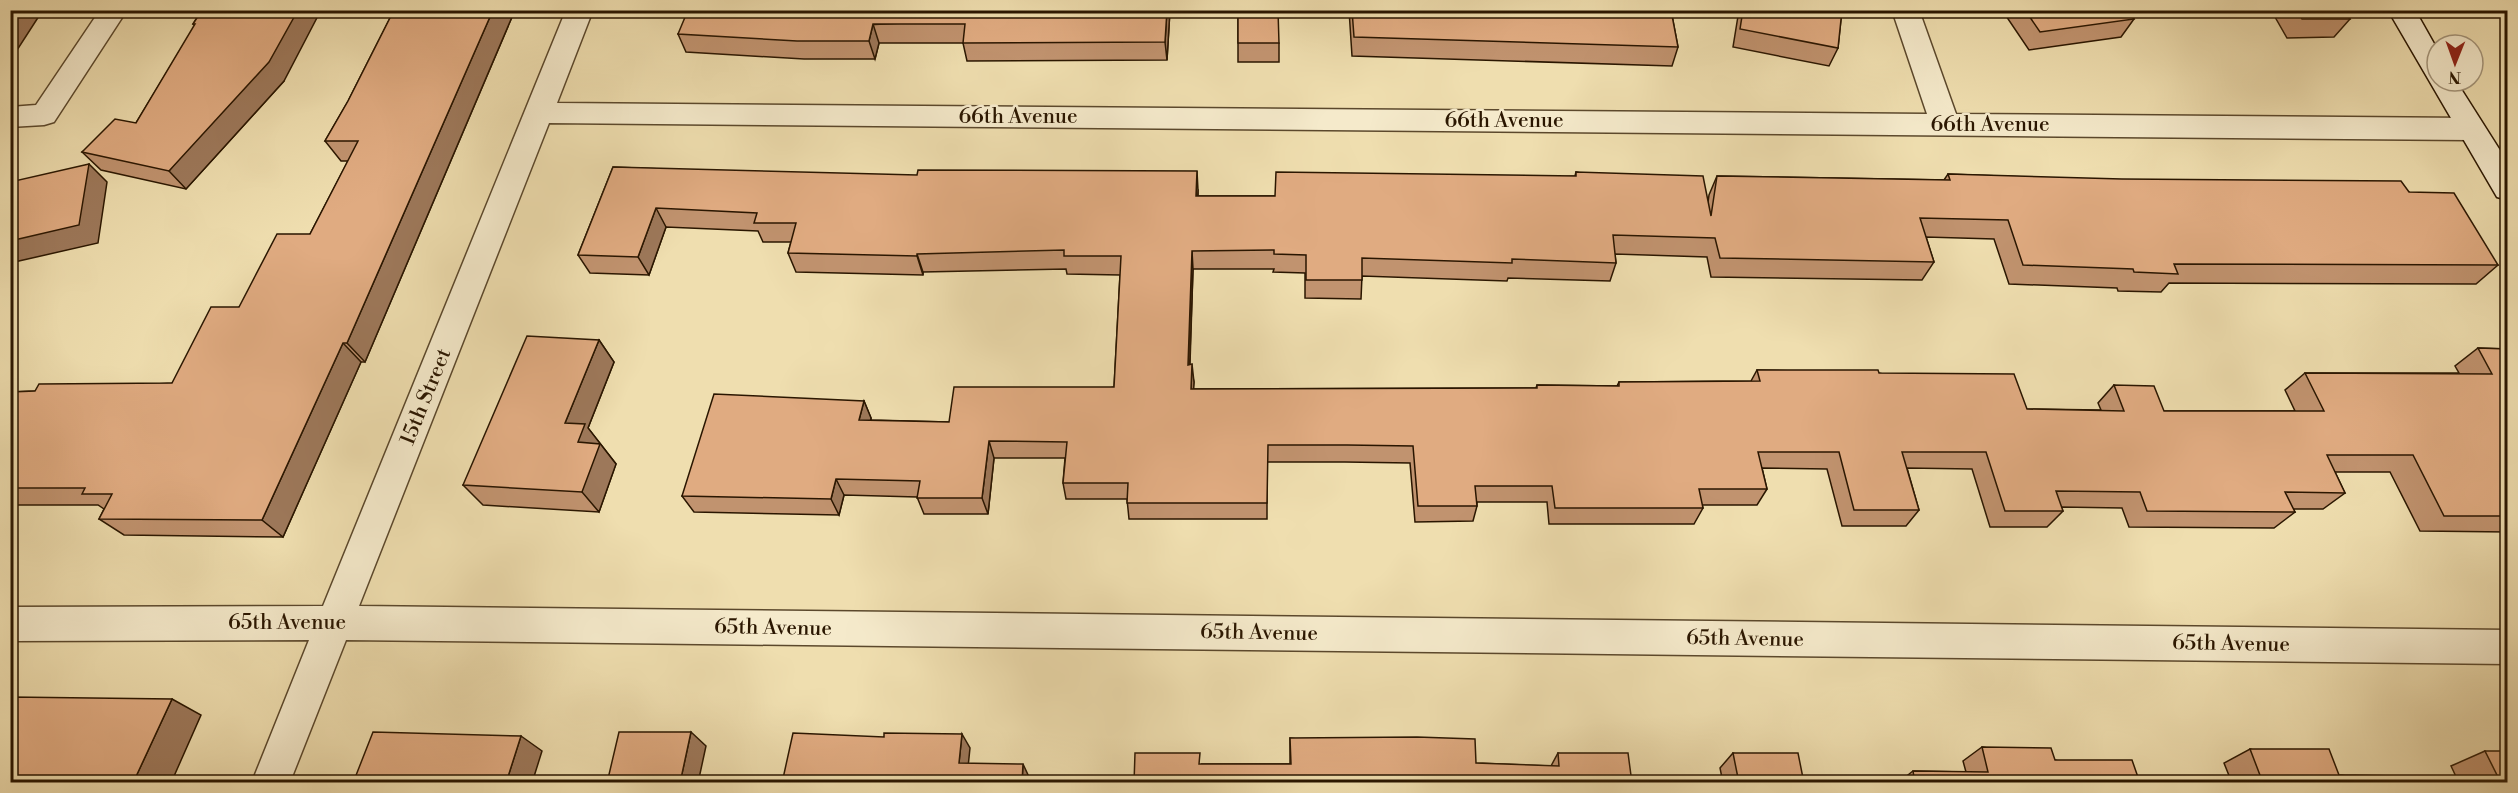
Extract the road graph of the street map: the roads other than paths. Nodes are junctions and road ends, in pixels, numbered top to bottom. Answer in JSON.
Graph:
{"nodes":[{"id":1,"x":114,"y":10,"type":"edge"},
{"id":2,"x":580,"y":10,"type":"edge"},
{"id":3,"x":1905,"y":10,"type":"edge"},
{"id":4,"x":2401,"y":10,"type":"edge"},
{"id":5,"x":2425,"y":52,"type":"edge"},
{"id":6,"x":2449,"y":93,"type":"edge"},
{"id":7,"x":539,"y":113,"type":"junction"},
{"id":8,"x":10,"y":117,"type":"edge"},
{"id":9,"x":1945,"y":124,"type":"junction"},
{"id":10,"x":2469,"y":129,"type":"junction"},
{"id":11,"x":2508,"y":189,"type":"edge"},
{"id":12,"x":335,"y":623,"type":"junction"},
{"id":13,"x":10,"y":624,"type":"edge"},
{"id":14,"x":2508,"y":647,"type":"edge"},
{"id":15,"x":271,"y":783,"type":"edge"}],
"edges":[{"from":1,"to":8,"type":"street"},
{"from":2,"to":7,"type":"street","name":"15th Street"},
{"from":3,"to":9,"type":"street"},
{"from":4,"to":5,"type":"street"},
{"from":6,"to":10,"type":"street"},
{"from":7,"to":9,"type":"street","name":"66th Avenue"},
{"from":7,"to":12,"type":"street","name":"15th Street"},
{"from":9,"to":10,"type":"street","name":"66th Avenue"},
{"from":10,"to":11,"type":"street"},
{"from":12,"to":13,"type":"street","name":"65th Avenue"},
{"from":12,"to":14,"type":"street","name":"65th Avenue"},
{"from":12,"to":15,"type":"street","name":"15th Street"}]}
